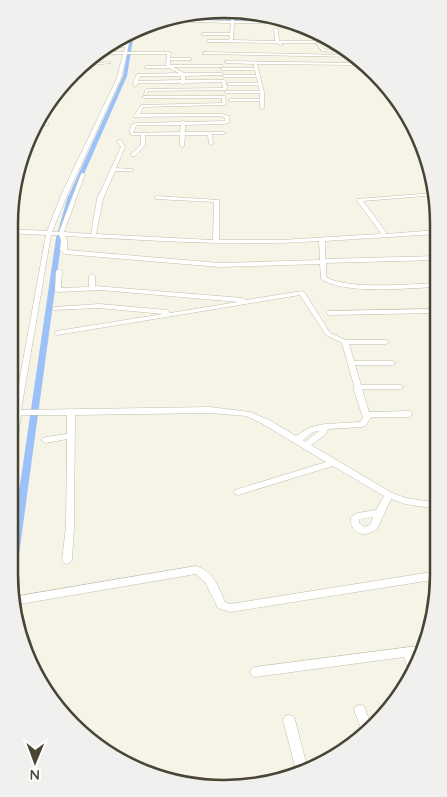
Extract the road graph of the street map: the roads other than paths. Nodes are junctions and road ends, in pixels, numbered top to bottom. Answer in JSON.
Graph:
{"nodes":[{"id":1,"x":187,"y":20,"type":"edge"},
{"id":2,"x":233,"y":21,"type":"junction"},
{"id":3,"x":264,"y":21,"type":"edge"},
{"id":4,"x":272,"y":23,"type":"edge"},
{"id":5,"x":276,"y":29,"type":"dead end"},
{"id":6,"x":203,"y":34,"type":"dead end"},
{"id":7,"x":232,"y":34,"type":"junction"},
{"id":8,"x":231,"y":40,"type":"junction"},
{"id":9,"x":272,"y":40,"type":"junction"},
{"id":10,"x":277,"y":40,"type":"junction"},
{"id":11,"x":129,"y":41,"type":"edge"},
{"id":12,"x":208,"y":41,"type":"dead end"},
{"id":13,"x":316,"y":43,"type":"junction"},
{"id":14,"x":336,"y":51,"type":"edge"},
{"id":15,"x":108,"y":53,"type":"edge"},
{"id":16,"x":126,"y":53,"type":"junction"},
{"id":17,"x":142,"y":53,"type":"junction"},
{"id":18,"x":204,"y":53,"type":"dead end"},
{"id":19,"x":246,"y":53,"type":"junction"},
{"id":20,"x":343,"y":56,"type":"edge"},
{"id":21,"x":169,"y":59,"type":"junction"},
{"id":22,"x":190,"y":59,"type":"dead end"},
{"id":23,"x":141,"y":62,"type":"dead end"},
{"id":24,"x":247,"y":62,"type":"junction"},
{"id":25,"x":255,"y":62,"type":"junction"},
{"id":26,"x":109,"y":63,"type":"dead end"},
{"id":27,"x":94,"y":64,"type":"edge"},
{"id":28,"x":354,"y":64,"type":"dead end"},
{"id":29,"x":168,"y":66,"type":"junction"},
{"id":30,"x":146,"y":67,"type":"dead end"},
{"id":31,"x":223,"y":69,"type":"junction"},
{"id":32,"x":257,"y":69,"type":"junction"},
{"id":33,"x":184,"y":74,"type":"junction"},
{"id":34,"x":258,"y":76,"type":"junction"},
{"id":35,"x":184,"y":81,"type":"junction"},
{"id":36,"x":229,"y":84,"type":"dead end"},
{"id":37,"x":260,"y":84,"type":"junction"},
{"id":38,"x":183,"y":89,"type":"junction"},
{"id":39,"x":226,"y":92,"type":"dead end"},
{"id":40,"x":262,"y":92,"type":"junction"},
{"id":41,"x":183,"y":97,"type":"junction"},
{"id":42,"x":230,"y":100,"type":"dead end"},
{"id":43,"x":262,"y":100,"type":"junction"},
{"id":44,"x":183,"y":106,"type":"junction"},
{"id":45,"x":262,"y":108,"type":"dead end"},
{"id":46,"x":183,"y":115,"type":"junction"},
{"id":47,"x":182,"y":124,"type":"junction"},
{"id":48,"x":210,"y":133,"type":"junction"},
{"id":49,"x":224,"y":133,"type":"dead end"},
{"id":50,"x":143,"y":134,"type":"junction"},
{"id":51,"x":182,"y":134,"type":"junction"},
{"id":52,"x":119,"y":141,"type":"dead end"},
{"id":53,"x":212,"y":144,"type":"dead end"},
{"id":54,"x":182,"y":146,"type":"dead end"},
{"id":55,"x":133,"y":156,"type":"dead end"},
{"id":56,"x":113,"y":169,"type":"junction"},
{"id":57,"x":132,"y":170,"type":"dead end"},
{"id":58,"x":84,"y":174,"type":"dead end"},
{"id":59,"x":428,"y":195,"type":"edge"},
{"id":60,"x":157,"y":198,"type":"dead end"},
{"id":61,"x":18,"y":231,"type":"edge"},
{"id":62,"x":430,"y":232,"type":"edge"},
{"id":63,"x":51,"y":233,"type":"junction"},
{"id":64,"x":61,"y":234,"type":"junction"},
{"id":65,"x":93,"y":236,"type":"junction"},
{"id":66,"x":381,"y":236,"type":"junction"},
{"id":67,"x":322,"y":239,"type":"junction"},
{"id":68,"x":216,"y":242,"type":"junction"},
{"id":69,"x":430,"y":258,"type":"edge"},
{"id":70,"x":323,"y":262,"type":"junction"},
{"id":71,"x":59,"y":271,"type":"dead end"},
{"id":72,"x":92,"y":276,"type":"dead end"},
{"id":73,"x":430,"y":285,"type":"edge"},
{"id":74,"x":101,"y":288,"type":"junction"},
{"id":75,"x":92,"y":289,"type":"junction"},
{"id":76,"x":255,"y":300,"type":"junction"},
{"id":77,"x":99,"y":306,"type":"junction"},
{"id":78,"x":55,"y":309,"type":"dead end"},
{"id":79,"x":430,"y":311,"type":"edge"},
{"id":80,"x":178,"y":313,"type":"junction"},
{"id":81,"x":328,"y":313,"type":"dead end"},
{"id":82,"x":57,"y":332,"type":"dead end"},
{"id":83,"x":345,"y":342,"type":"junction"},
{"id":84,"x":386,"y":342,"type":"dead end"},
{"id":85,"x":352,"y":363,"type":"junction"},
{"id":86,"x":392,"y":363,"type":"dead end"},
{"id":87,"x":357,"y":387,"type":"junction"},
{"id":88,"x":400,"y":387,"type":"dead end"},
{"id":89,"x":71,"y":413,"type":"junction"},
{"id":90,"x":21,"y":414,"type":"edge"},
{"id":91,"x":409,"y":414,"type":"dead end"},
{"id":92,"x":366,"y":415,"type":"junction"},
{"id":93,"x":325,"y":427,"type":"junction"},
{"id":94,"x":18,"y":430,"type":"edge"},
{"id":95,"x":70,"y":436,"type":"junction"},
{"id":96,"x":46,"y":440,"type":"dead end"},
{"id":97,"x":297,"y":440,"type":"junction"},
{"id":98,"x":306,"y":445,"type":"junction"},
{"id":99,"x":335,"y":462,"type":"junction"},
{"id":100,"x":238,"y":492,"type":"dead end"},
{"id":101,"x":388,"y":495,"type":"junction"},
{"id":102,"x":430,"y":505,"type":"edge"},
{"id":103,"x":378,"y":513,"type":"dead end"},
{"id":104,"x":67,"y":560,"type":"dead end"},
{"id":105,"x":430,"y":576,"type":"edge"},
{"id":106,"x":19,"y":600,"type":"edge"},
{"id":107,"x":413,"y":652,"type":"edge"},
{"id":108,"x":255,"y":672,"type":"dead end"},
{"id":109,"x":360,"y":710,"type":"dead end"},
{"id":110,"x":289,"y":720,"type":"dead end"},
{"id":111,"x":365,"y":723,"type":"edge"},
{"id":112,"x":301,"y":765,"type":"edge"}],
"edges":[{"from":1,"to":2,"type":"street"},
{"from":2,"to":3,"type":"street"},
{"from":2,"to":7,"type":"street"},
{"from":4,"to":9,"type":"street"},
{"from":5,"to":10,"type":"street"},
{"from":6,"to":7,"type":"street"},
{"from":7,"to":8,"type":"street"},
{"from":8,"to":9,"type":"street"},
{"from":8,"to":12,"type":"street"},
{"from":9,"to":10,"type":"street"},
{"from":10,"to":13,"type":"street"},
{"from":10,"to":13,"type":"street"},
{"from":11,"to":16,"type":"street"},
{"from":13,"to":14,"type":"street"},
{"from":15,"to":16,"type":"street"},
{"from":16,"to":17,"type":"street"},
{"from":16,"to":63,"type":"street"},
{"from":17,"to":21,"type":"street"},
{"from":17,"to":23,"type":"street"},
{"from":18,"to":19,"type":"street"},
{"from":19,"to":20,"type":"street"},
{"from":19,"to":24,"type":"street"},
{"from":21,"to":22,"type":"street"},
{"from":21,"to":29,"type":"street"},
{"from":24,"to":25,"type":"street"},
{"from":24,"to":31,"type":"street"},
{"from":25,"to":28,"type":"street"},
{"from":25,"to":32,"type":"street"},
{"from":26,"to":27,"type":"street"},
{"from":29,"to":30,"type":"street"},
{"from":29,"to":31,"type":"street"},
{"from":29,"to":33,"type":"street"},
{"from":31,"to":32,"type":"street"},
{"from":31,"to":33,"type":"street"},
{"from":31,"to":34,"type":"street"},
{"from":32,"to":34,"type":"street"},
{"from":33,"to":35,"type":"street"},
{"from":33,"to":35,"type":"street"},
{"from":34,"to":37,"type":"street"},
{"from":35,"to":38,"type":"street"},
{"from":35,"to":38,"type":"street"},
{"from":36,"to":37,"type":"street"},
{"from":37,"to":40,"type":"street"},
{"from":38,"to":41,"type":"street"},
{"from":38,"to":41,"type":"street"},
{"from":39,"to":40,"type":"street"},
{"from":40,"to":43,"type":"street"},
{"from":41,"to":44,"type":"street"},
{"from":41,"to":44,"type":"street"},
{"from":42,"to":43,"type":"street"},
{"from":43,"to":45,"type":"street"},
{"from":44,"to":46,"type":"street"},
{"from":44,"to":46,"type":"street"},
{"from":46,"to":47,"type":"street"},
{"from":46,"to":47,"type":"street"},
{"from":47,"to":50,"type":"street"},
{"from":47,"to":51,"type":"street"},
{"from":48,"to":49,"type":"street"},
{"from":48,"to":51,"type":"street"},
{"from":48,"to":53,"type":"street"},
{"from":50,"to":51,"type":"street"},
{"from":50,"to":55,"type":"street"},
{"from":51,"to":54,"type":"street"},
{"from":52,"to":56,"type":"street"},
{"from":56,"to":57,"type":"street"},
{"from":56,"to":65,"type":"street"},
{"from":58,"to":64,"type":"street"},
{"from":59,"to":66,"type":"street"},
{"from":60,"to":68,"type":"street"},
{"from":61,"to":63,"type":"street"},
{"from":62,"to":66,"type":"street"},
{"from":63,"to":64,"type":"street"},
{"from":63,"to":90,"type":"street"},
{"from":64,"to":65,"type":"street"},
{"from":64,"to":70,"type":"street"},
{"from":65,"to":68,"type":"street"},
{"from":66,"to":67,"type":"street"},
{"from":67,"to":68,"type":"street"},
{"from":67,"to":70,"type":"street"},
{"from":69,"to":70,"type":"street"},
{"from":70,"to":73,"type":"street"},
{"from":71,"to":75,"type":"street"},
{"from":72,"to":75,"type":"street"},
{"from":74,"to":75,"type":"street"},
{"from":74,"to":76,"type":"street"},
{"from":74,"to":77,"type":"street"},
{"from":76,"to":80,"type":"street"},
{"from":76,"to":83,"type":"street"},
{"from":77,"to":78,"type":"street"},
{"from":77,"to":80,"type":"street"},
{"from":79,"to":81,"type":"street"},
{"from":80,"to":82,"type":"street"},
{"from":83,"to":84,"type":"street"},
{"from":83,"to":85,"type":"street"},
{"from":85,"to":86,"type":"street"},
{"from":85,"to":87,"type":"street"},
{"from":87,"to":88,"type":"street"},
{"from":87,"to":92,"type":"street"},
{"from":89,"to":90,"type":"street"},
{"from":89,"to":95,"type":"street"},
{"from":89,"to":97,"type":"street"},
{"from":90,"to":94,"type":"street"},
{"from":91,"to":92,"type":"street"},
{"from":92,"to":93,"type":"street"},
{"from":93,"to":97,"type":"street"},
{"from":93,"to":98,"type":"street"},
{"from":95,"to":96,"type":"street"},
{"from":95,"to":104,"type":"street"},
{"from":97,"to":98,"type":"street"},
{"from":98,"to":99,"type":"street"},
{"from":99,"to":100,"type":"street"},
{"from":99,"to":101,"type":"street"},
{"from":101,"to":102,"type":"street"},
{"from":101,"to":103,"type":"street"},
{"from":105,"to":106,"type":"street"},
{"from":107,"to":108,"type":"street"},
{"from":109,"to":111,"type":"street"},
{"from":110,"to":112,"type":"street"}]}
